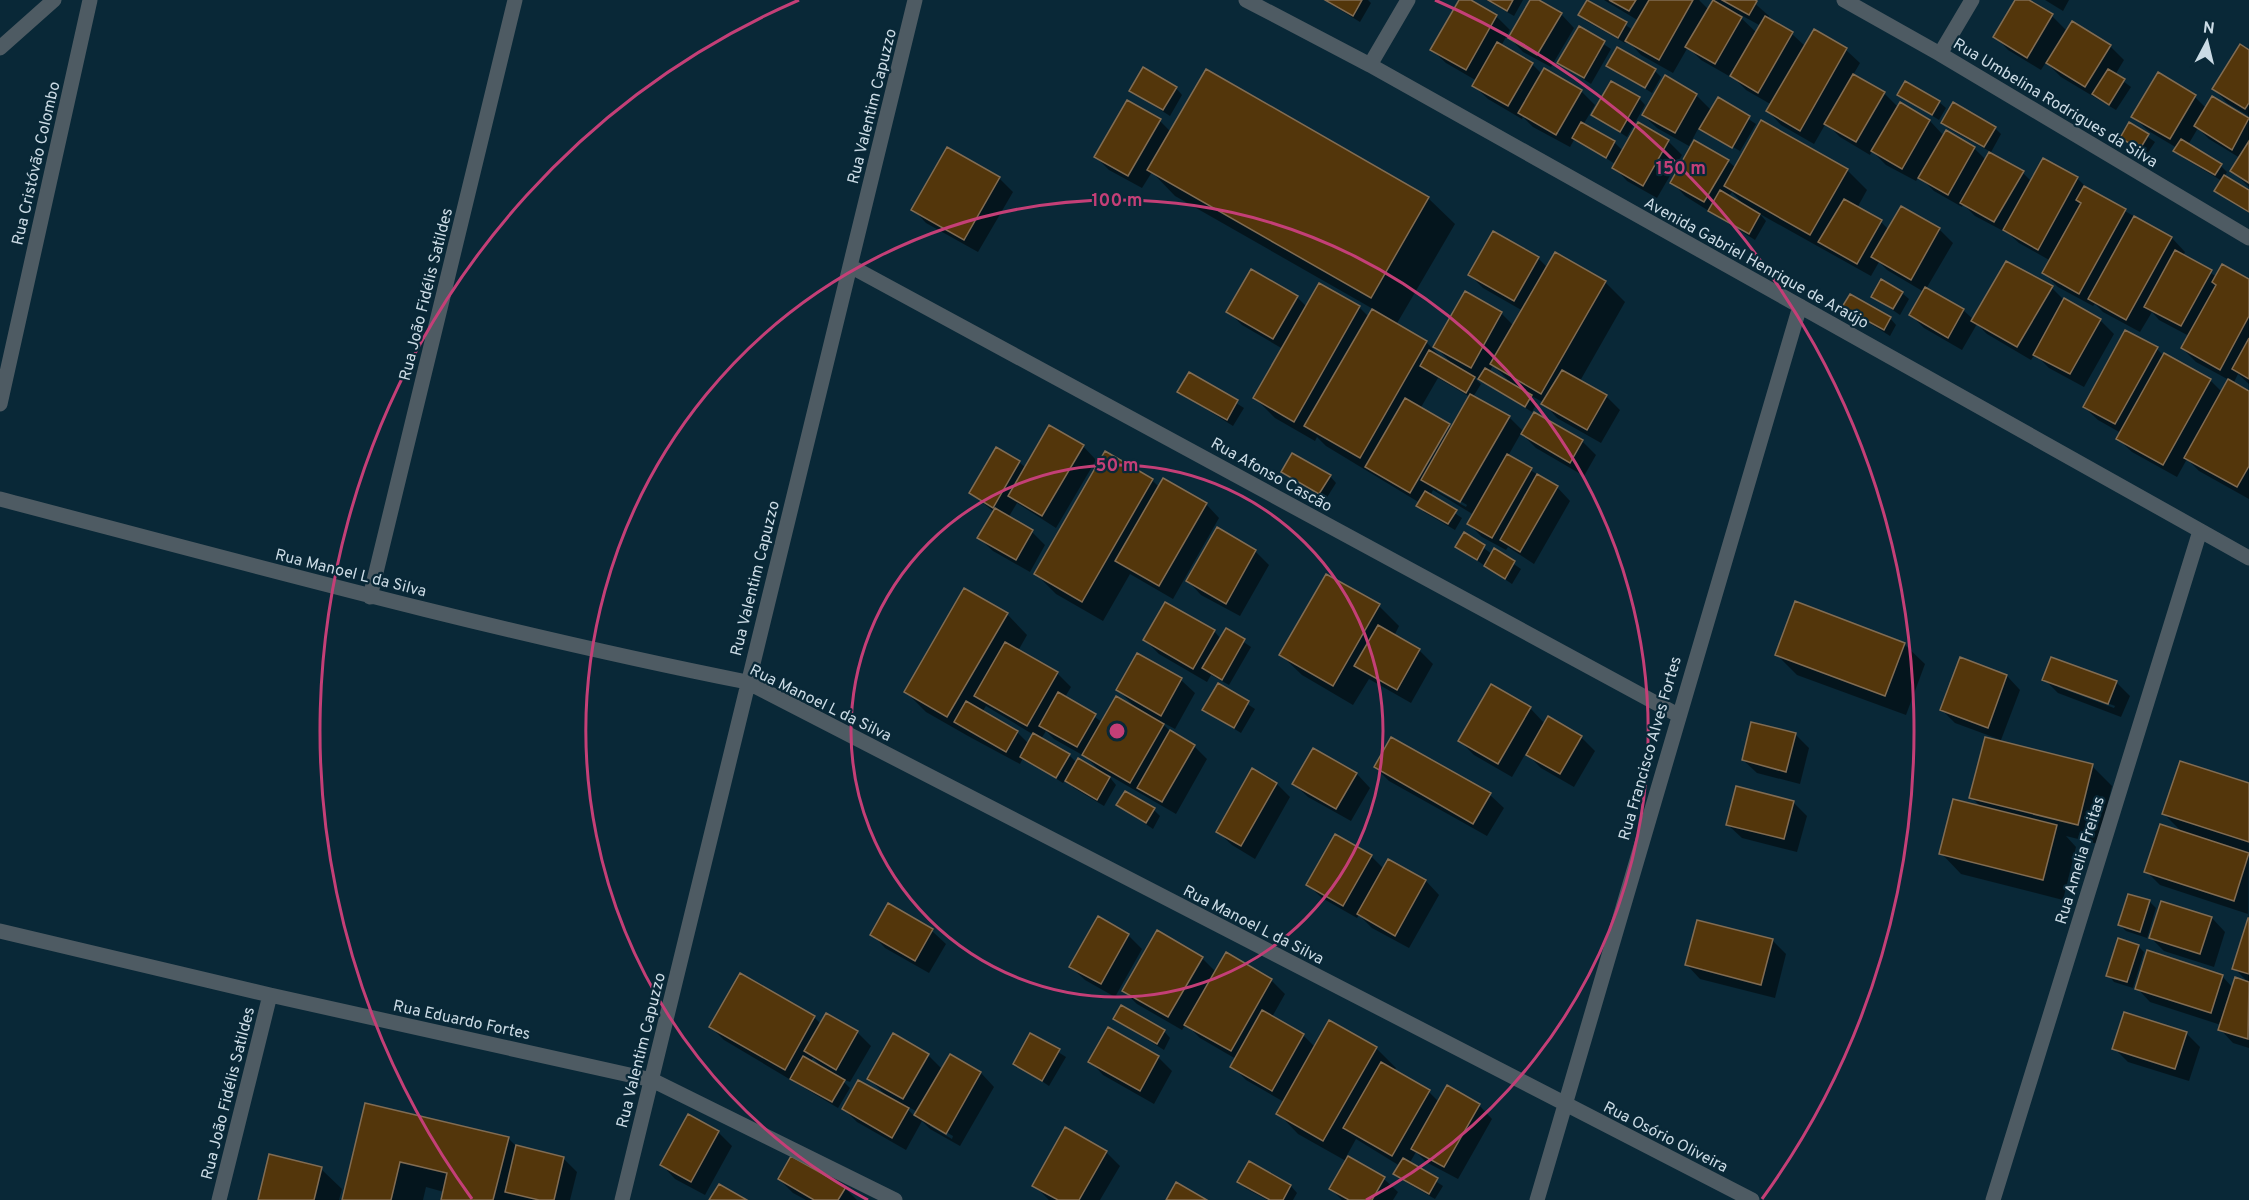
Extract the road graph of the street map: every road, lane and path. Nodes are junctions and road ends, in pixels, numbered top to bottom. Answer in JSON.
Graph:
{"nodes":[{"id":1,"x":54,"y":0,"type":"edge"},
{"id":2,"x":90,"y":0,"type":"edge"},
{"id":3,"x":515,"y":0,"type":"edge"},
{"id":4,"x":915,"y":0,"type":"edge"},
{"id":5,"x":1246,"y":0,"type":"edge"},
{"id":6,"x":1408,"y":0,"type":"edge"},
{"id":7,"x":1844,"y":0,"type":"edge"},
{"id":8,"x":1972,"y":0,"type":"edge"},
{"id":9,"x":0,"y":48,"type":"edge"},
{"id":10,"x":1940,"y":54,"type":"junction"},
{"id":11,"x":1370,"y":65,"type":"junction"},
{"id":12,"x":2249,"y":238,"type":"edge"},
{"id":13,"x":850,"y":266,"type":"junction"},
{"id":14,"x":1800,"y":306,"type":"junction"},
{"id":15,"x":0,"y":404,"type":"edge"},
{"id":16,"x":0,"y":499,"type":"edge"},
{"id":17,"x":2200,"y":531,"type":"junction"},
{"id":18,"x":2249,"y":558,"type":"edge"},
{"id":19,"x":370,"y":597,"type":"junction"},
{"id":20,"x":747,"y":682,"type":"junction"},
{"id":21,"x":1677,"y":715,"type":"junction"},
{"id":22,"x":0,"y":930,"type":"edge"},
{"id":23,"x":270,"y":995,"type":"junction"},
{"id":24,"x":652,"y":1080,"type":"junction"},
{"id":25,"x":1564,"y":1105,"type":"junction"},
{"id":26,"x":219,"y":1200,"type":"edge"},
{"id":27,"x":622,"y":1200,"type":"edge"},
{"id":28,"x":896,"y":1200,"type":"edge"},
{"id":29,"x":1537,"y":1200,"type":"edge"},
{"id":30,"x":1752,"y":1200,"type":"edge"},
{"id":31,"x":1994,"y":1200,"type":"edge"}],
"edges":[{"from":1,"to":9,"type":"street"},
{"from":2,"to":15,"type":"street","name":"Rua Cristóvão Colombo"},
{"from":3,"to":19,"type":"street","name":"Rua João Fidélis Satildes"},
{"from":4,"to":13,"type":"street","name":"Rua Valentim Capuzzo"},
{"from":5,"to":11,"type":"street","name":"Avenida Gabriel Henrique de Araújo"},
{"from":6,"to":11,"type":"street"},
{"from":7,"to":10,"type":"street","name":"Rua Umbelina Rodrigues da Silva"},
{"from":8,"to":10,"type":"street"},
{"from":10,"to":12,"type":"street","name":"Rua Umbelina Rodrigues da Silva"},
{"from":11,"to":14,"type":"street","name":"Avenida Gabriel Henrique de Araújo"},
{"from":13,"to":20,"type":"street","name":"Rua Valentim Capuzzo"},
{"from":13,"to":21,"type":"street","name":"Rua Afonso Cascão"},
{"from":14,"to":17,"type":"street","name":"Avenida Gabriel Henrique de Araújo"},
{"from":14,"to":21,"type":"street","name":"Rua Francisco Alves Fortes"},
{"from":16,"to":19,"type":"street","name":"Rua Manoel L da Silva"},
{"from":17,"to":18,"type":"street","name":"Avenida Gabriel Henrique de Araújo"},
{"from":17,"to":31,"type":"street","name":"Rua Amelia Freitas"},
{"from":19,"to":20,"type":"street","name":"Rua Manoel L da Silva"},
{"from":20,"to":24,"type":"street","name":"Rua Valentim Capuzzo"},
{"from":20,"to":25,"type":"street","name":"Rua Manoel L da Silva"},
{"from":21,"to":25,"type":"street","name":"Rua Francisco Alves Fortes"},
{"from":22,"to":23,"type":"street","name":"Rua Eduardo Fortes"},
{"from":23,"to":24,"type":"street","name":"Rua Eduardo Fortes"},
{"from":23,"to":26,"type":"street","name":"Rua João Fidélis Satildes"},
{"from":24,"to":27,"type":"street","name":"Rua Valentim Capuzzo"},
{"from":24,"to":28,"type":"street","name":"Rua Eduardo Fortes"},
{"from":25,"to":29,"type":"street","name":"Rua Francisco Alves Fortes"},
{"from":25,"to":30,"type":"street","name":"Rua Osório Oliveira"}]}
